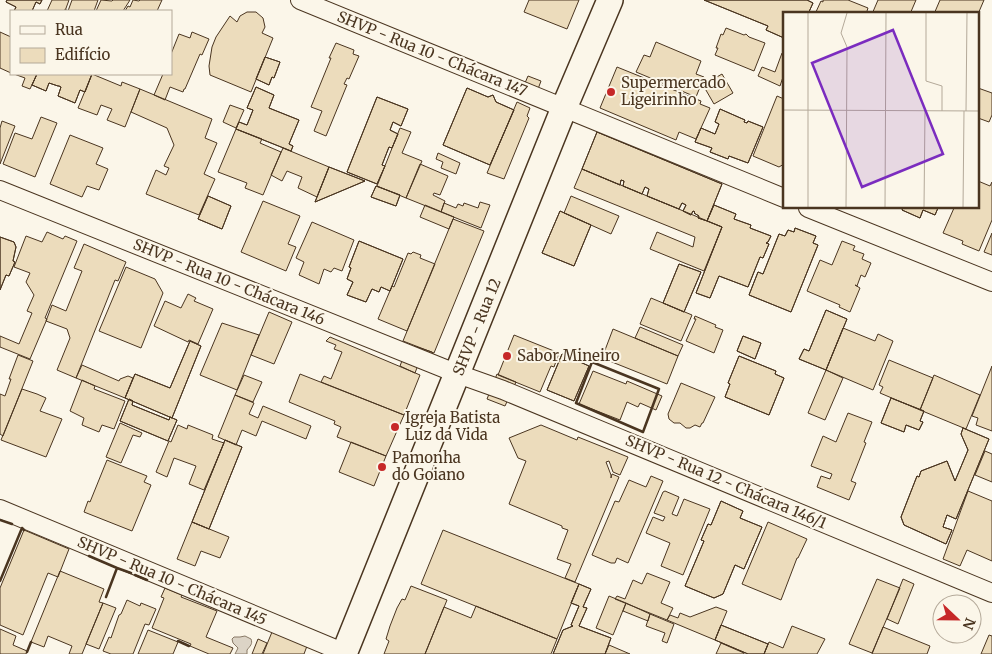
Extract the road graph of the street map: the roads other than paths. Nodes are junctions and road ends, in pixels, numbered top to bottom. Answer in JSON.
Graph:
{"nodes":[{"id":1,"x":300,"y":0,"type":"edge"},
{"id":2,"x":610,"y":0,"type":"edge"},
{"id":3,"x":564,"y":108,"type":"junction"},
{"id":4,"x":0,"y":190,"type":"edge"},
{"id":5,"x":783,"y":198,"type":"edge"},
{"id":6,"x":810,"y":209,"type":"edge"},
{"id":7,"x":992,"y":282,"type":"edge"},
{"id":8,"x":458,"y":374,"type":"junction"},
{"id":9,"x":0,"y":509,"type":"edge"},
{"id":10,"x":992,"y":593,"type":"edge"},
{"id":11,"x":344,"y":653,"type":"edge"}],
"edges":[{"from":1,"to":3,"type":"street","name":"SHVP - Rua 10 - Chácara 147"},
{"from":2,"to":3,"type":"street","name":"SHVP - Rua 12"},
{"from":3,"to":5,"type":"street","name":"SHVP - Rua 10 - Chácara 147"},
{"from":3,"to":8,"type":"street","name":"SHVP - Rua 12"},
{"from":4,"to":8,"type":"street","name":"SHVP - Rua 10 - Chácara 146"},
{"from":6,"to":7,"type":"street"},
{"from":8,"to":10,"type":"street","name":"SHVP - Rua 12 - Chácara 146/1"},
{"from":8,"to":11,"type":"street","name":"SHVP - Rua 12"},
{"from":9,"to":11,"type":"street","name":"SHVP - Rua 10 - Chácara 145"}]}
